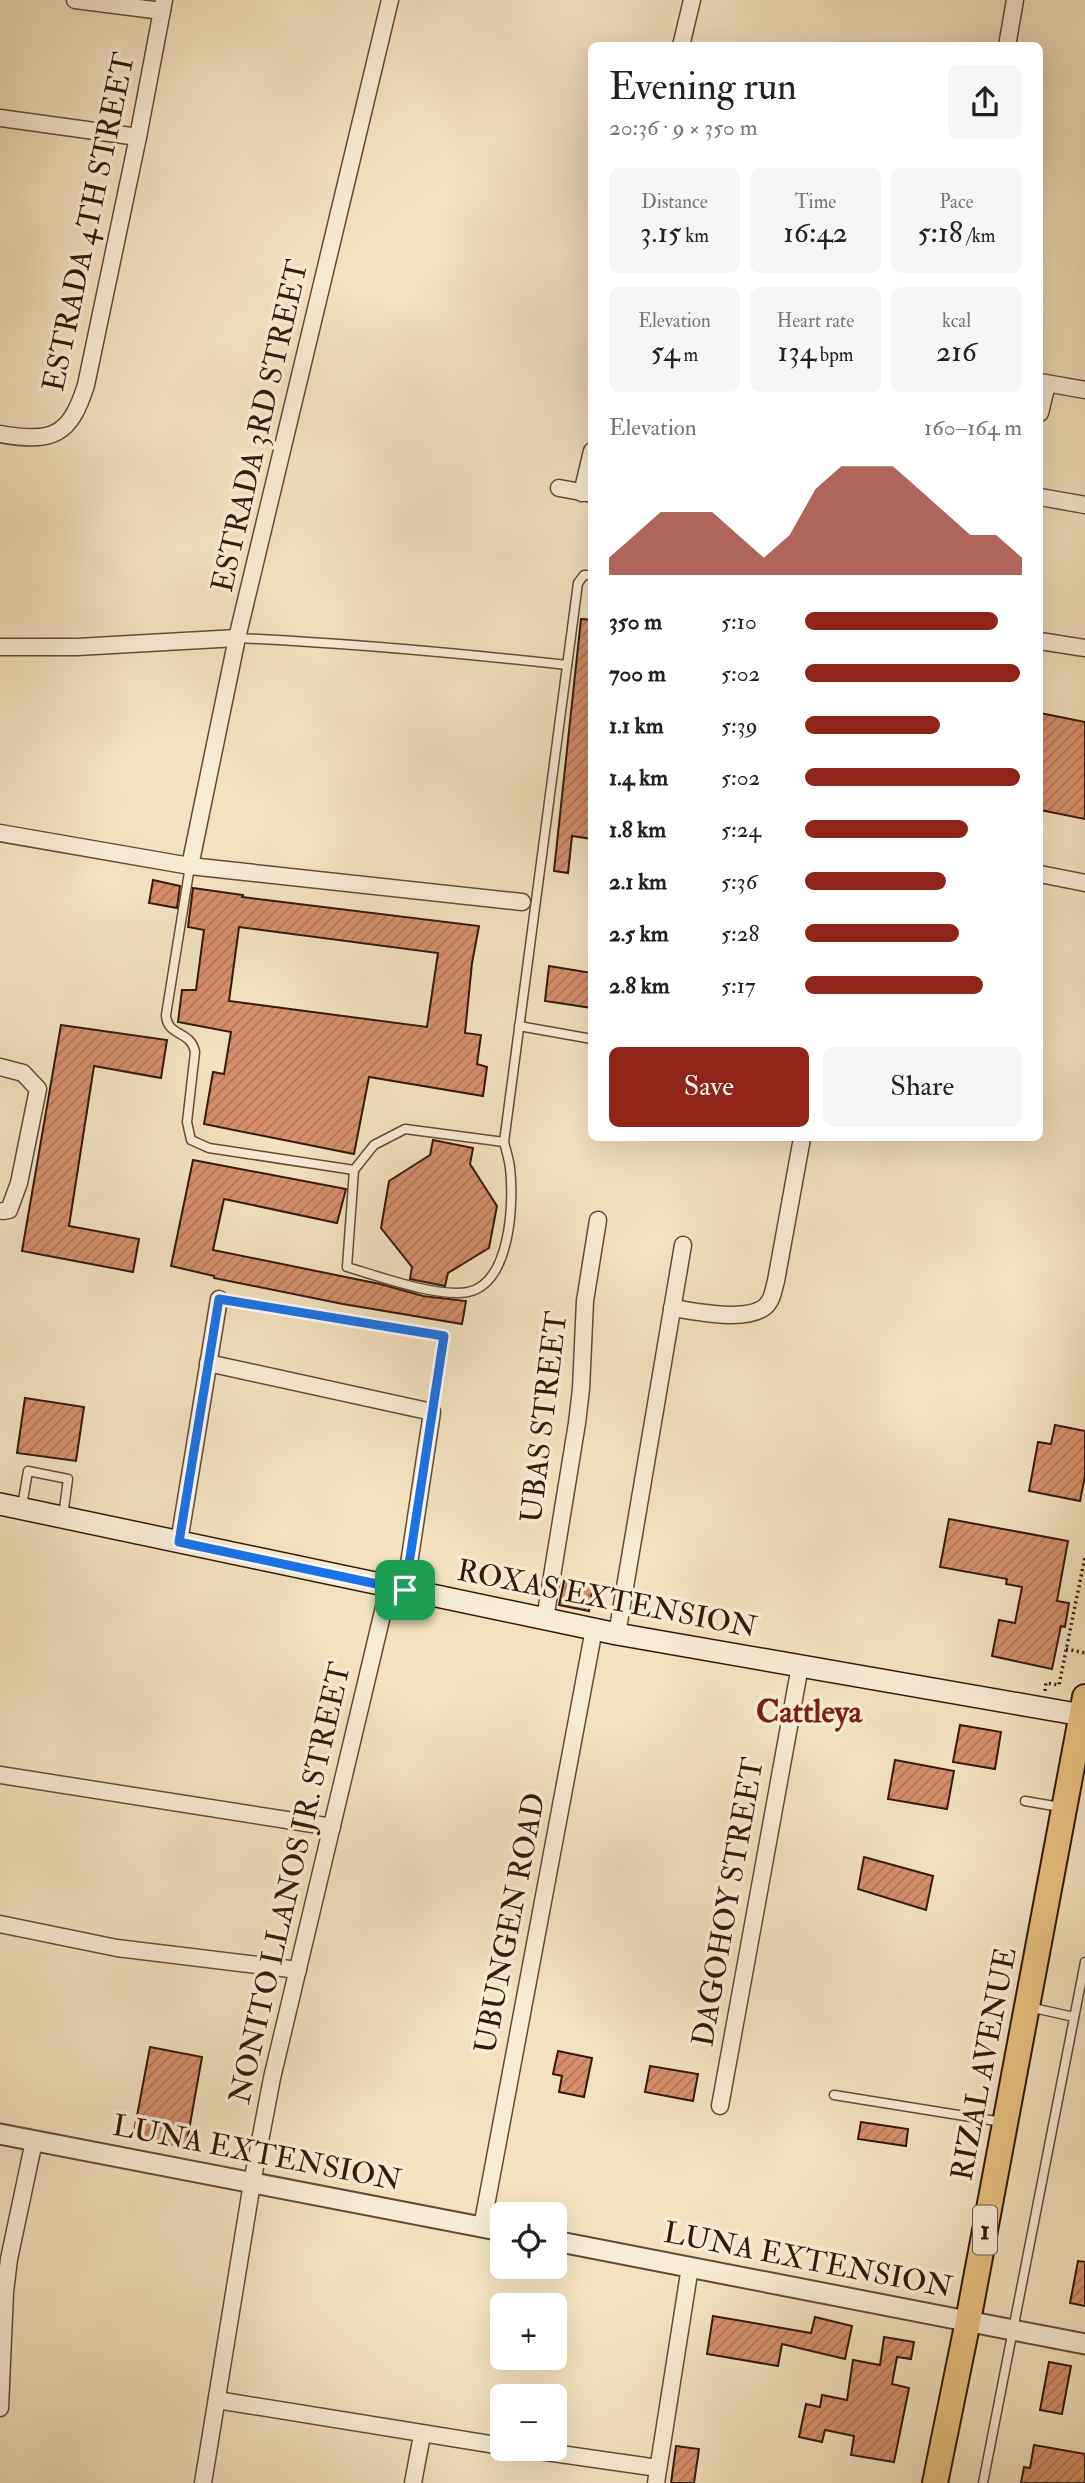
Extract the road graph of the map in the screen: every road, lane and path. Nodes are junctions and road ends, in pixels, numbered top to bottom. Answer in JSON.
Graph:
{"nodes":[{"id":1,"x":75,"y":0,"type":"edge"},
{"id":2,"x":390,"y":0,"type":"edge"},
{"id":3,"x":692,"y":0,"type":"edge"},
{"id":4,"x":1015,"y":0,"type":"edge"},
{"id":5,"x":163,"y":5,"type":"edge"},
{"id":6,"x":682,"y":42,"type":"edge"},
{"id":7,"x":1008,"y":42,"type":"edge"},
{"id":8,"x":0,"y":118,"type":"edge"},
{"id":9,"x":138,"y":137,"type":"junction"},
{"id":10,"x":1043,"y":383,"type":"edge"},
{"id":11,"x":1085,"y":390,"type":"edge"},
{"id":12,"x":0,"y":434,"type":"edge"},
{"id":13,"x":559,"y":488,"type":"dead end"},
{"id":14,"x":587,"y":493,"type":"edge"},
{"id":15,"x":1043,"y":498,"type":"edge"},
{"id":16,"x":1085,"y":505,"type":"edge"},
{"id":17,"x":588,"y":575,"type":"edge"},
{"id":18,"x":237,"y":638,"type":"junction"},
{"id":19,"x":1043,"y":641,"type":"edge"},
{"id":20,"x":0,"y":647,"type":"edge"},
{"id":21,"x":1085,"y":648,"type":"edge"},
{"id":22,"x":567,"y":666,"type":"junction"},
{"id":23,"x":0,"y":833,"type":"edge"},
{"id":24,"x":190,"y":866,"type":"junction"},
{"id":25,"x":1043,"y":875,"type":"edge"},
{"id":26,"x":1085,"y":883,"type":"edge"},
{"id":27,"x":528,"y":903,"type":"junction"},
{"id":28,"x":519,"y":1026,"type":"junction"},
{"id":29,"x":588,"y":1038,"type":"edge"},
{"id":30,"x":0,"y":1068,"type":"edge"},
{"id":31,"x":801,"y":1141,"type":"edge"},
{"id":32,"x":504,"y":1142,"type":"junction"},
{"id":33,"x":354,"y":1170,"type":"junction"},
{"id":34,"x":1,"y":1212,"type":"edge"},
{"id":35,"x":598,"y":1220,"type":"dead end"},
{"id":36,"x":683,"y":1245,"type":"dead end"},
{"id":37,"x":219,"y":1299,"type":"joint"},
{"id":38,"x":672,"y":1308,"type":"junction"},
{"id":39,"x":444,"y":1336,"type":"joint"},
{"id":40,"x":208,"y":1363,"type":"junction"},
{"id":41,"x":432,"y":1412,"type":"junction"},
{"id":42,"x":0,"y":1504,"type":"edge"},
{"id":43,"x":22,"y":1509,"type":"junction"},
{"id":44,"x":63,"y":1517,"type":"junction"},
{"id":45,"x":179,"y":1542,"type":"junction"},
{"id":46,"x":1085,"y":1557,"type":"edge"},
{"id":47,"x":397,"y":1588,"type":"junction"},
{"id":48,"x":545,"y":1619,"type":"junction"},
{"id":49,"x":594,"y":1629,"type":"junction"},
{"id":50,"x":617,"y":1634,"type":"junction"},
{"id":51,"x":1066,"y":1649,"type":"junction"},
{"id":52,"x":1085,"y":1653,"type":"edge"},
{"id":53,"x":800,"y":1666,"type":"junction"},
{"id":54,"x":1083,"y":1706,"type":"edge"},
{"id":55,"x":1043,"y":1708,"type":"junction"},
{"id":56,"x":0,"y":1775,"type":"edge"},
{"id":57,"x":1025,"y":1801,"type":"dead end"},
{"id":58,"x":1064,"y":1808,"type":"junction"},
{"id":59,"x":332,"y":1827,"type":"junction"},
{"id":60,"x":0,"y":1924,"type":"edge"},
{"id":61,"x":1085,"y":1962,"type":"edge"},
{"id":62,"x":298,"y":1970,"type":"junction"},
{"id":63,"x":1027,"y":2007,"type":"junction"},
{"id":64,"x":1074,"y":2017,"type":"junction"},
{"id":65,"x":834,"y":2095,"type":"dead end"},
{"id":66,"x":720,"y":2106,"type":"dead end"},
{"id":67,"x":1005,"y":2122,"type":"junction"},
{"id":68,"x":0,"y":2134,"type":"edge"},
{"id":69,"x":34,"y":2141,"type":"junction"},
{"id":70,"x":252,"y":2183,"type":"junction"},
{"id":71,"x":482,"y":2227,"type":"junction"},
{"id":72,"x":490,"y":2229,"type":"edge"},
{"id":73,"x":567,"y":2243,"type":"edge"},
{"id":74,"x":690,"y":2267,"type":"junction"},
{"id":75,"x":968,"y":2321,"type":"junction"},
{"id":76,"x":1014,"y":2330,"type":"junction"},
{"id":77,"x":1085,"y":2344,"type":"edge"},
{"id":78,"x":217,"y":2400,"type":"junction"},
{"id":79,"x":0,"y":2409,"type":"edge"},
{"id":80,"x":422,"y":2434,"type":"junction"},
{"id":81,"x":490,"y":2444,"type":"edge"},
{"id":82,"x":567,"y":2458,"type":"edge"},
{"id":83,"x":657,"y":2476,"type":"edge"},
{"id":84,"x":203,"y":2483,"type":"edge"},
{"id":85,"x":412,"y":2483,"type":"edge"},
{"id":86,"x":934,"y":2483,"type":"edge"},
{"id":87,"x":983,"y":2483,"type":"edge"}],
"edges":[{"from":1,"to":5,"type":"street"},
{"from":2,"to":18,"type":"street","name":"ESTRADA 3RD STREET"},
{"from":3,"to":6,"type":"street"},
{"from":4,"to":7,"type":"street"},
{"from":5,"to":9,"type":"street","name":"ESTRADA 4TH STREET"},
{"from":8,"to":9,"type":"street"},
{"from":9,"to":12,"type":"street","name":"ESTRADA 4TH STREET"},
{"from":10,"to":11,"type":"street"},
{"from":13,"to":14,"type":"street"},
{"from":15,"to":16,"type":"street"},
{"from":17,"to":22,"type":"lane"},
{"from":18,"to":20,"type":"street"},
{"from":18,"to":22,"type":"lane"},
{"from":18,"to":24,"type":"street","name":"ESTRADA 3RD STREET"},
{"from":19,"to":21,"type":"street"},
{"from":22,"to":27,"type":"lane"},
{"from":23,"to":24,"type":"street"},
{"from":24,"to":27,"type":"street"},
{"from":24,"to":33,"type":"lane"},
{"from":25,"to":26,"type":"street"},
{"from":27,"to":28,"type":"lane"},
{"from":28,"to":29,"type":"lane"},
{"from":28,"to":32,"type":"lane"},
{"from":30,"to":34,"type":"street"},
{"from":31,"to":38,"type":"street"},
{"from":32,"to":33,"type":"lane"},
{"from":32,"to":33,"type":"lane"},
{"from":35,"to":48,"type":"street","name":"UBAS STREET"},
{"from":36,"to":38,"type":"street"},
{"from":37,"to":39,"type":"lane"},
{"from":37,"to":40,"type":"street"},
{"from":38,"to":50,"type":"street"},
{"from":39,"to":41,"type":"path"},
{"from":40,"to":41,"type":"street"},
{"from":40,"to":45,"type":"street"},
{"from":41,"to":47,"type":"street","name":"NONITO LLANOS JR. STREET"},
{"from":42,"to":43,"type":"main road","name":"ROXAS EXTENSION"},
{"from":43,"to":44,"type":"main road","name":"ROXAS EXTENSION"},
{"from":43,"to":44,"type":"lane"},
{"from":44,"to":45,"type":"main road","name":"ROXAS EXTENSION"},
{"from":45,"to":47,"type":"main road","name":"ROXAS EXTENSION"},
{"from":46,"to":51,"type":"path"},
{"from":47,"to":48,"type":"main road","name":"ROXAS EXTENSION"},
{"from":47,"to":59,"type":"street","name":"NONITO LLANOS JR. STREET"},
{"from":48,"to":49,"type":"main road","name":"ROXAS EXTENSION"},
{"from":49,"to":50,"type":"main road","name":"ROXAS EXTENSION"},
{"from":49,"to":71,"type":"street","name":"UBUNGEN ROAD"},
{"from":50,"to":53,"type":"main road","name":"ROXAS EXTENSION"},
{"from":51,"to":52,"type":"path"},
{"from":51,"to":55,"type":"path"},
{"from":53,"to":55,"type":"main road","name":"ROXAS EXTENSION"},
{"from":53,"to":66,"type":"street","name":"DAGOHOY STREET"},
{"from":54,"to":55,"type":"main road","name":"ROXAS EXTENSION"},
{"from":54,"to":58,"type":"main road","name":"RIZAL AVENUE","number":"1"},
{"from":56,"to":59,"type":"street"},
{"from":57,"to":58,"type":"lane"},
{"from":58,"to":63,"type":"main road","name":"RIZAL AVENUE","number":"1"},
{"from":59,"to":62,"type":"street","name":"NONITO LLANOS JR. STREET"},
{"from":60,"to":62,"type":"street"},
{"from":61,"to":64,"type":"lane"},
{"from":62,"to":70,"type":"street","name":"NONITO LLANOS JR. STREET"},
{"from":63,"to":64,"type":"lane"},
{"from":63,"to":67,"type":"main road","name":"RIZAL AVENUE","number":"1"},
{"from":64,"to":76,"type":"lane"},
{"from":65,"to":67,"type":"lane"},
{"from":67,"to":75,"type":"main road","name":"RIZAL AVENUE","number":"1"},
{"from":68,"to":69,"type":"street","name":"LUNA EXTENSION"},
{"from":69,"to":70,"type":"street","name":"LUNA EXTENSION"},
{"from":69,"to":79,"type":"street"},
{"from":70,"to":71,"type":"street","name":"LUNA EXTENSION"},
{"from":70,"to":78,"type":"street","name":"NONITO LLANOS JR. STREET"},
{"from":71,"to":72,"type":"street","name":"LUNA EXTENSION"},
{"from":73,"to":74,"type":"street","name":"LUNA EXTENSION"},
{"from":74,"to":75,"type":"street","name":"LUNA EXTENSION"},
{"from":74,"to":83,"type":"street"},
{"from":75,"to":76,"type":"street","name":"LUNA EXTENSION"},
{"from":75,"to":86,"type":"main road","name":"RIZAL AVENUE","number":"1"},
{"from":76,"to":77,"type":"street","name":"LUNA EXTENSION"},
{"from":76,"to":87,"type":"lane"},
{"from":78,"to":80,"type":"street"},
{"from":78,"to":84,"type":"street","name":"NONITO LLANOS JR. STREET"},
{"from":80,"to":81,"type":"street"},
{"from":80,"to":85,"type":"street"},
{"from":82,"to":83,"type":"street"}]}
